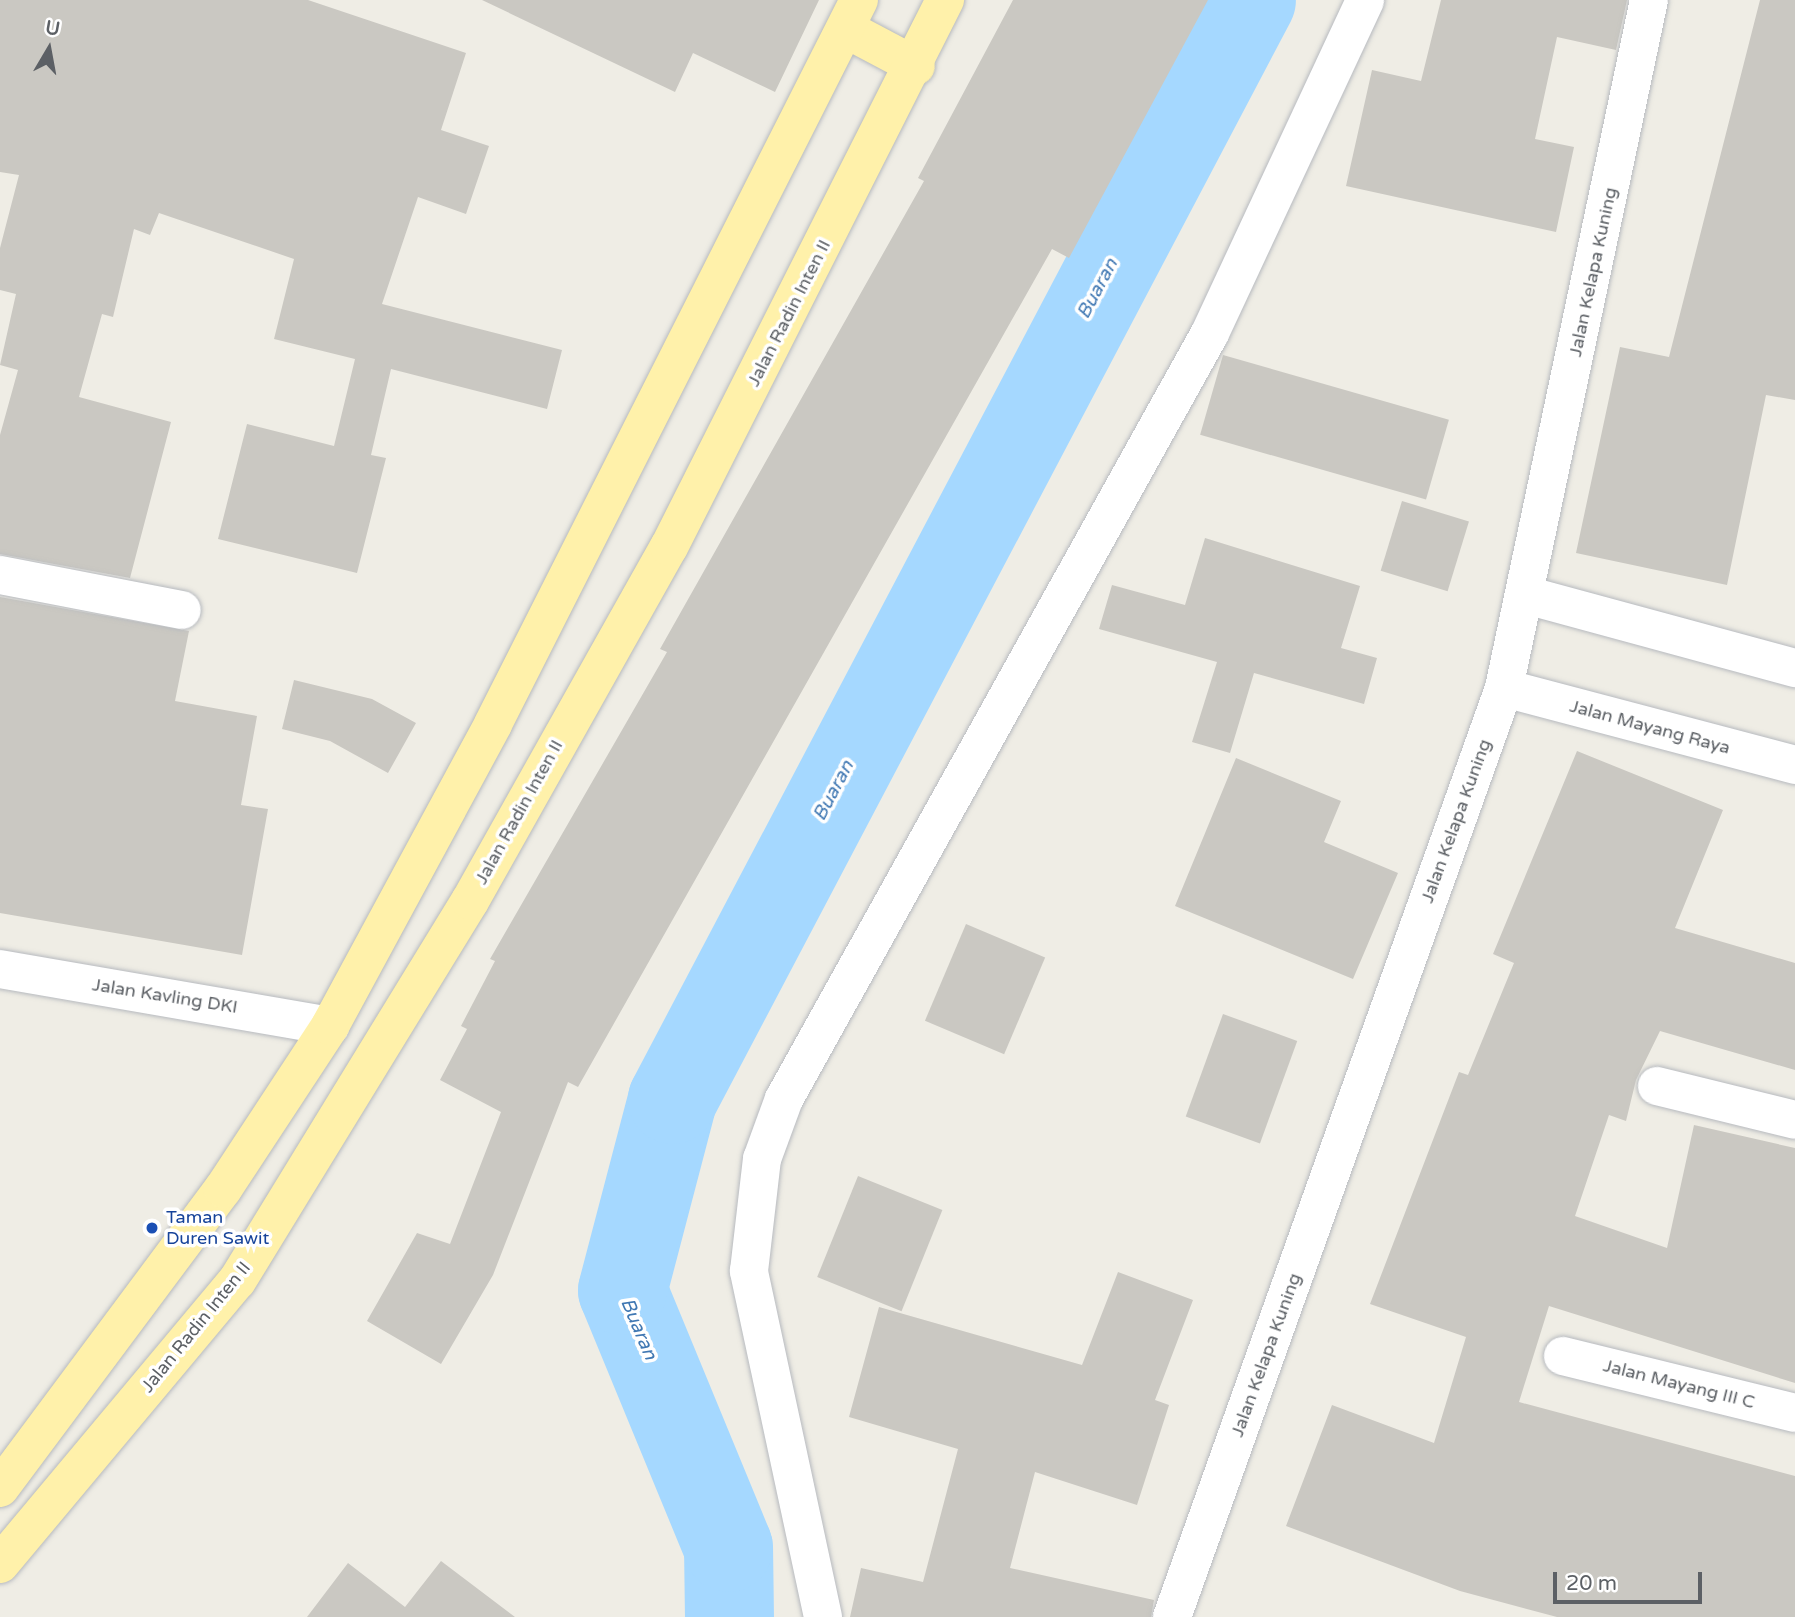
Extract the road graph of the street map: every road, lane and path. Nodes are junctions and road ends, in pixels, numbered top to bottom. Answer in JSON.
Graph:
{"nodes":[{"id":1,"x":945,"y":0,"type":"edge"},
{"id":2,"x":1365,"y":0,"type":"edge"},
{"id":3,"x":1649,"y":0,"type":"edge"},
{"id":4,"x":852,"y":14,"type":"edge"},
{"id":5,"x":916,"y":66,"type":"junction"},
{"id":6,"x":0,"y":575,"type":"edge"},
{"id":7,"x":1526,"y":595,"type":"junction"},
{"id":8,"x":182,"y":610,"type":"dead end"},
{"id":9,"x":1795,"y":668,"type":"edge"},
{"id":10,"x":1504,"y":688,"type":"junction"},
{"id":11,"x":1795,"y":765,"type":"edge"},
{"id":12,"x":0,"y":969,"type":"edge"},
{"id":13,"x":330,"y":1026,"type":"junction"},
{"id":14,"x":1657,"y":1086,"type":"dead end"},
{"id":15,"x":1795,"y":1119,"type":"edge"},
{"id":16,"x":1563,"y":1356,"type":"dead end"},
{"id":17,"x":1795,"y":1413,"type":"edge"},
{"id":18,"x":0,"y":1488,"type":"edge"},
{"id":19,"x":0,"y":1564,"type":"edge"},
{"id":20,"x":823,"y":1617,"type":"edge"},
{"id":21,"x":1172,"y":1617,"type":"edge"}],
"edges":[{"from":1,"to":5,"type":"main road","name":"Jalan Radin Inten II"},
{"from":2,"to":20,"type":"street"},
{"from":3,"to":7,"type":"street","name":"Jalan Kelapa Kuning"},
{"from":4,"to":5,"type":"main road"},
{"from":4,"to":13,"type":"main road"},
{"from":5,"to":19,"type":"main road","name":"Jalan Radin Inten II"},
{"from":6,"to":8,"type":"street"},
{"from":7,"to":9,"type":"street"},
{"from":7,"to":10,"type":"street","name":"Jalan Kelapa Kuning"},
{"from":10,"to":11,"type":"street","name":"Jalan Mayang Raya"},
{"from":10,"to":21,"type":"street","name":"Jalan Kelapa Kuning"},
{"from":12,"to":13,"type":"street","name":"Jalan Kavling DKI"},
{"from":13,"to":18,"type":"main road"},
{"from":14,"to":15,"type":"street"},
{"from":16,"to":17,"type":"street","name":"Jalan Mayang III C"}]}
